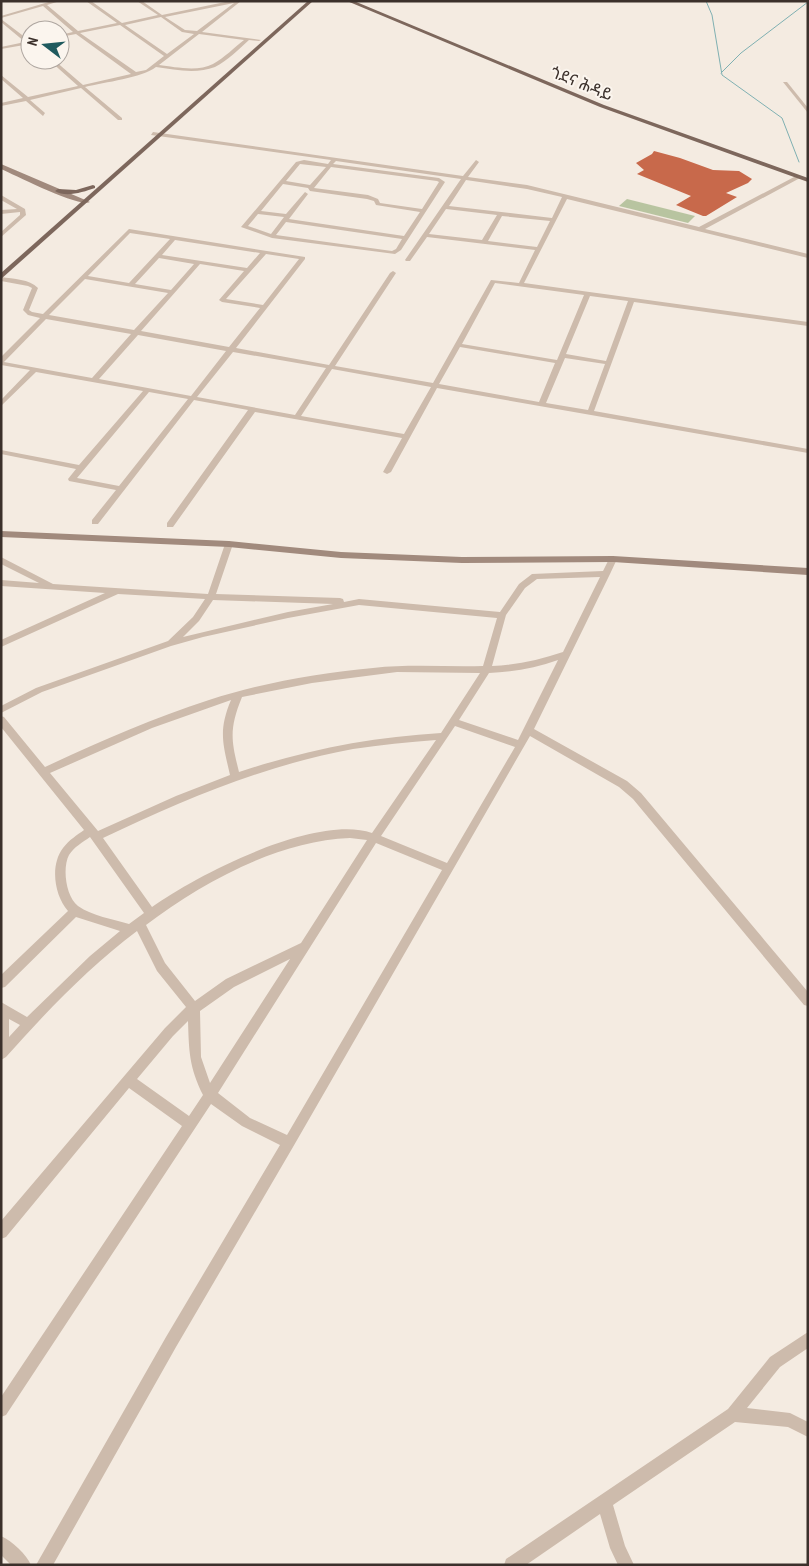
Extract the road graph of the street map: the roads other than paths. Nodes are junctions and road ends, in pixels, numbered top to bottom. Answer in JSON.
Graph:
{"nodes":[{"id":1,"x":58,"y":1,"type":"edge"},
{"id":2,"x":88,"y":1,"type":"edge"},
{"id":3,"x":139,"y":1,"type":"edge"},
{"id":4,"x":234,"y":1,"type":"edge"},
{"id":5,"x":350,"y":1,"type":"edge"},
{"id":6,"x":309,"y":2,"type":"edge"},
{"id":7,"x":44,"y":5,"type":"junction"},
{"id":8,"x":187,"y":5,"type":"dead end"},
{"id":9,"x":193,"y":9,"type":"junction"},
{"id":10,"x":161,"y":16,"type":"junction"},
{"id":11,"x":1,"y":19,"type":"edge"},
{"id":12,"x":121,"y":24,"type":"junction"},
{"id":13,"x":77,"y":33,"type":"junction"},
{"id":14,"x":199,"y":33,"type":"junction"},
{"id":15,"x":70,"y":34,"type":"edge"},
{"id":16,"x":20,"y":35,"type":"edge"},
{"id":17,"x":248,"y":39,"type":"junction"},
{"id":18,"x":259,"y":40,"type":"junction"},
{"id":19,"x":20,"y":45,"type":"edge"},
{"id":20,"x":1,"y":48,"type":"edge"},
{"id":21,"x":168,"y":57,"type":"junction"},
{"id":22,"x":157,"y":66,"type":"junction"},
{"id":23,"x":63,"y":70,"type":"edge"},
{"id":24,"x":136,"y":74,"type":"junction"},
{"id":25,"x":1,"y":76,"type":"edge"},
{"id":26,"x":785,"y":83,"type":"dead end"},
{"id":27,"x":82,"y":86,"type":"junction"},
{"id":28,"x":28,"y":99,"type":"junction"},
{"id":29,"x":800,"y":102,"type":"junction"},
{"id":30,"x":808,"y":102,"type":"edge"},
{"id":31,"x":1,"y":105,"type":"edge"},
{"id":32,"x":808,"y":112,"type":"edge"},
{"id":33,"x":43,"y":114,"type":"dead end"},
{"id":34,"x":120,"y":119,"type":"dead end"},
{"id":35,"x":153,"y":134,"type":"junction"},
{"id":36,"x":162,"y":135,"type":"junction"},
{"id":37,"x":335,"y":159,"type":"junction"},
{"id":38,"x":476,"y":162,"type":"dead end"},
{"id":39,"x":1,"y":166,"type":"edge"},
{"id":40,"x":330,"y":166,"type":"junction"},
{"id":41,"x":1,"y":172,"type":"edge"},
{"id":42,"x":466,"y":177,"type":"junction"},
{"id":43,"x":798,"y":177,"type":"junction"},
{"id":44,"x":808,"y":180,"type":"edge"},
{"id":45,"x":281,"y":182,"type":"junction"},
{"id":46,"x":93,"y":187,"type":"junction"},
{"id":47,"x":311,"y":188,"type":"junction"},
{"id":48,"x":58,"y":191,"type":"junction"},
{"id":49,"x":306,"y":194,"type":"junction"},
{"id":50,"x":566,"y":196,"type":"junction"},
{"id":51,"x":1,"y":197,"type":"edge"},
{"id":52,"x":75,"y":202,"type":"junction"},
{"id":53,"x":86,"y":202,"type":"junction"},
{"id":54,"x":378,"y":204,"type":"junction"},
{"id":55,"x":445,"y":207,"type":"junction"},
{"id":56,"x":23,"y":210,"type":"junction"},
{"id":57,"x":423,"y":211,"type":"junction"},
{"id":58,"x":1,"y":212,"type":"edge"},
{"id":59,"x":256,"y":212,"type":"junction"},
{"id":60,"x":500,"y":213,"type":"junction"},
{"id":61,"x":286,"y":218,"type":"junction"},
{"id":62,"x":554,"y":220,"type":"junction"},
{"id":63,"x":700,"y":229,"type":"junction"},
{"id":64,"x":374,"y":234,"type":"junction"},
{"id":65,"x":1,"y":235,"type":"edge"},
{"id":66,"x":425,"y":235,"type":"junction"},
{"id":67,"x":272,"y":236,"type":"junction"},
{"id":68,"x":174,"y":238,"type":"junction"},
{"id":69,"x":406,"y":238,"type":"junction"},
{"id":70,"x":484,"y":242,"type":"junction"},
{"id":71,"x":539,"y":249,"type":"junction"},
{"id":72,"x":364,"y":250,"type":"junction"},
{"id":73,"x":264,"y":252,"type":"junction"},
{"id":74,"x":16,"y":254,"type":"dead end"},
{"id":75,"x":157,"y":256,"type":"junction"},
{"id":76,"x":808,"y":256,"type":"edge"},
{"id":77,"x":408,"y":260,"type":"dead end"},
{"id":78,"x":198,"y":263,"type":"junction"},
{"id":79,"x":248,"y":270,"type":"junction"},
{"id":80,"x":392,"y":273,"type":"dead end"},
{"id":81,"x":83,"y":277,"type":"junction"},
{"id":82,"x":1,"y":278,"type":"edge"},
{"id":83,"x":521,"y":284,"type":"junction"},
{"id":84,"x":130,"y":285,"type":"junction"},
{"id":85,"x":172,"y":292,"type":"junction"},
{"id":86,"x":588,"y":293,"type":"junction"},
{"id":87,"x":632,"y":300,"type":"junction"},
{"id":88,"x":264,"y":307,"type":"junction"},
{"id":89,"x":44,"y":316,"type":"junction"},
{"id":90,"x":808,"y":324,"type":"edge"},
{"id":91,"x":136,"y":333,"type":"junction"},
{"id":92,"x":457,"y":345,"type":"junction"},
{"id":93,"x":231,"y":350,"type":"junction"},
{"id":94,"x":560,"y":359,"type":"junction"},
{"id":95,"x":1,"y":362,"type":"edge"},
{"id":96,"x":608,"y":363,"type":"junction"},
{"id":97,"x":330,"y":367,"type":"junction"},
{"id":98,"x":35,"y":369,"type":"junction"},
{"id":99,"x":94,"y":380,"type":"junction"},
{"id":100,"x":436,"y":384,"type":"junction"},
{"id":101,"x":148,"y":389,"type":"junction"},
{"id":102,"x":193,"y":398,"type":"junction"},
{"id":103,"x":1,"y":404,"type":"edge"},
{"id":104,"x":542,"y":404,"type":"junction"},
{"id":105,"x":253,"y":409,"type":"junction"},
{"id":106,"x":590,"y":412,"type":"junction"},
{"id":107,"x":297,"y":417,"type":"junction"},
{"id":108,"x":406,"y":437,"type":"junction"},
{"id":109,"x":808,"y":451,"type":"edge"},
{"id":110,"x":1,"y":452,"type":"edge"},
{"id":111,"x":81,"y":468,"type":"junction"},
{"id":112,"x":387,"y":472,"type":"dead end"},
{"id":113,"x":121,"y":489,"type":"junction"},
{"id":114,"x":95,"y":522,"type":"dead end"},
{"id":115,"x":170,"y":524,"type":"dead end"},
{"id":116,"x":1,"y":534,"type":"edge"},
{"id":117,"x":229,"y":544,"type":"junction"},
{"id":118,"x":613,"y":559,"type":"junction"},
{"id":119,"x":1,"y":560,"type":"edge"},
{"id":120,"x":808,"y":572,"type":"edge"},
{"id":121,"x":606,"y":574,"type":"junction"},
{"id":122,"x":4,"y":584,"type":"edge"},
{"id":123,"x":52,"y":586,"type":"junction"},
{"id":124,"x":118,"y":590,"type":"junction"},
{"id":125,"x":212,"y":597,"type":"junction"},
{"id":126,"x":360,"y":602,"type":"junction"},
{"id":127,"x":502,"y":615,"type":"junction"},
{"id":128,"x":1,"y":644,"type":"edge"},
{"id":129,"x":168,"y":644,"type":"junction"},
{"id":130,"x":566,"y":654,"type":"junction"},
{"id":131,"x":486,"y":670,"type":"junction"},
{"id":132,"x":238,"y":695,"type":"junction"},
{"id":133,"x":1,"y":710,"type":"edge"},
{"id":134,"x":1,"y":720,"type":"edge"},
{"id":135,"x":453,"y":722,"type":"junction"},
{"id":136,"x":529,"y":731,"type":"junction"},
{"id":137,"x":444,"y":736,"type":"junction"},
{"id":138,"x":521,"y":745,"type":"junction"},
{"id":139,"x":45,"y":771,"type":"junction"},
{"id":140,"x":235,"y":776,"type":"junction"},
{"id":141,"x":94,"y":833,"type":"junction"},
{"id":142,"x":374,"y":838,"type":"junction"},
{"id":143,"x":449,"y":868,"type":"junction"},
{"id":144,"x":76,"y":911,"type":"junction"},
{"id":145,"x":150,"y":913,"type":"junction"},
{"id":146,"x":134,"y":926,"type":"junction"},
{"id":147,"x":305,"y":946,"type":"junction"},
{"id":148,"x":1,"y":983,"type":"edge"},
{"id":149,"x":808,"y":1001,"type":"edge"},
{"id":150,"x":3,"y":1008,"type":"edge"},
{"id":151,"x":194,"y":1008,"type":"junction"},
{"id":152,"x":28,"y":1024,"type":"junction"},
{"id":153,"x":2,"y":1054,"type":"edge"},
{"id":154,"x":128,"y":1080,"type":"junction"},
{"id":155,"x":210,"y":1095,"type":"junction"},
{"id":156,"x":190,"y":1124,"type":"junction"},
{"id":157,"x":290,"y":1143,"type":"junction"},
{"id":158,"x":4,"y":1222,"type":"edge"},
{"id":159,"x":808,"y":1339,"type":"edge"},
{"id":160,"x":1,"y":1410,"type":"edge"},
{"id":161,"x":733,"y":1414,"type":"junction"},
{"id":162,"x":808,"y":1430,"type":"edge"},
{"id":163,"x":604,"y":1501,"type":"junction"},
{"id":164,"x":1,"y":1544,"type":"edge"},
{"id":165,"x":22,"y":1565,"type":"edge"},
{"id":166,"x":44,"y":1565,"type":"edge"},
{"id":167,"x":512,"y":1565,"type":"edge"},
{"id":168,"x":626,"y":1565,"type":"edge"}],
"edges":[{"from":1,"to":7,"type":"street"},
{"from":2,"to":12,"type":"street"},
{"from":3,"to":10,"type":"street"},
{"from":4,"to":9,"type":"street"},
{"from":4,"to":14,"type":"street"},
{"from":5,"to":43,"type":"main road","name":"ጎደና ሕዳይ"},
{"from":6,"to":18,"type":"main road"},
{"from":6,"to":36,"type":"main road"},
{"from":7,"to":11,"type":"street"},
{"from":7,"to":13,"type":"street"},
{"from":8,"to":9,"type":"street"},
{"from":9,"to":10,"type":"street"},
{"from":10,"to":12,"type":"street"},
{"from":10,"to":14,"type":"street"},
{"from":11,"to":16,"type":"street"},
{"from":12,"to":13,"type":"street"},
{"from":12,"to":21,"type":"street"},
{"from":13,"to":15,"type":"street"},
{"from":13,"to":24,"type":"street"},
{"from":14,"to":17,"type":"street"},
{"from":14,"to":21,"type":"street"},
{"from":17,"to":18,"type":"street"},
{"from":17,"to":22,"type":"street"},
{"from":18,"to":35,"type":"main road"},
{"from":19,"to":20,"type":"street"},
{"from":21,"to":22,"type":"street"},
{"from":22,"to":24,"type":"street"},
{"from":23,"to":27,"type":"street"},
{"from":24,"to":27,"type":"street"},
{"from":25,"to":28,"type":"street"},
{"from":26,"to":29,"type":"street"},
{"from":27,"to":28,"type":"street"},
{"from":27,"to":34,"type":"street"},
{"from":28,"to":31,"type":"street"},
{"from":28,"to":33,"type":"street"},
{"from":29,"to":30,"type":"street"},
{"from":29,"to":32,"type":"street"},
{"from":35,"to":36,"type":"street"},
{"from":35,"to":46,"type":"main road"},
{"from":36,"to":37,"type":"street"},
{"from":36,"to":53,"type":"main road"},
{"from":37,"to":40,"type":"street"},
{"from":37,"to":42,"type":"street"},
{"from":38,"to":42,"type":"street"},
{"from":39,"to":48,"type":"street"},
{"from":40,"to":45,"type":"street"},
{"from":40,"to":47,"type":"street"},
{"from":40,"to":57,"type":"street"},
{"from":41,"to":52,"type":"street"},
{"from":42,"to":50,"type":"street"},
{"from":42,"to":55,"type":"street"},
{"from":43,"to":44,"type":"main road","name":"ጎደና ሕዳይ"},
{"from":43,"to":63,"type":"street"},
{"from":45,"to":47,"type":"street"},
{"from":45,"to":59,"type":"street"},
{"from":46,"to":48,"type":"main road"},
{"from":46,"to":52,"type":"main road"},
{"from":47,"to":49,"type":"street"},
{"from":47,"to":54,"type":"street"},
{"from":48,"to":52,"type":"street"},
{"from":49,"to":54,"type":"street"},
{"from":49,"to":61,"type":"street"},
{"from":50,"to":62,"type":"street"},
{"from":50,"to":63,"type":"street"},
{"from":51,"to":56,"type":"street"},
{"from":52,"to":53,"type":"street"},
{"from":52,"to":74,"type":"main road"},
{"from":53,"to":82,"type":"main road"},
{"from":54,"to":57,"type":"street"},
{"from":55,"to":60,"type":"street"},
{"from":55,"to":66,"type":"street"},
{"from":56,"to":58,"type":"street"},
{"from":56,"to":65,"type":"street"},
{"from":57,"to":69,"type":"street"},
{"from":59,"to":61,"type":"street"},
{"from":59,"to":67,"type":"street"},
{"from":60,"to":62,"type":"street"},
{"from":60,"to":70,"type":"street"},
{"from":61,"to":64,"type":"street"},
{"from":61,"to":67,"type":"street"},
{"from":62,"to":71,"type":"street"},
{"from":63,"to":76,"type":"street"},
{"from":64,"to":69,"type":"street"},
{"from":64,"to":72,"type":"street"},
{"from":66,"to":70,"type":"street"},
{"from":66,"to":77,"type":"street"},
{"from":67,"to":72,"type":"street"},
{"from":68,"to":73,"type":"street"},
{"from":68,"to":75,"type":"street"},
{"from":68,"to":81,"type":"street"},
{"from":69,"to":72,"type":"street"},
{"from":70,"to":71,"type":"street"},
{"from":71,"to":83,"type":"street"},
{"from":73,"to":79,"type":"street"},
{"from":73,"to":88,"type":"street"},
{"from":75,"to":78,"type":"street"},
{"from":75,"to":84,"type":"street"},
{"from":78,"to":79,"type":"street"},
{"from":78,"to":85,"type":"street"},
{"from":79,"to":88,"type":"street"},
{"from":80,"to":97,"type":"street"},
{"from":81,"to":84,"type":"street"},
{"from":81,"to":89,"type":"street"},
{"from":82,"to":89,"type":"street"},
{"from":83,"to":86,"type":"street"},
{"from":83,"to":92,"type":"street"},
{"from":84,"to":85,"type":"street"},
{"from":85,"to":91,"type":"street"},
{"from":86,"to":87,"type":"street"},
{"from":86,"to":94,"type":"street"},
{"from":87,"to":90,"type":"street"},
{"from":87,"to":96,"type":"street"},
{"from":88,"to":93,"type":"street"},
{"from":89,"to":91,"type":"street"},
{"from":89,"to":95,"type":"street"},
{"from":91,"to":93,"type":"street"},
{"from":91,"to":99,"type":"street"},
{"from":92,"to":94,"type":"street"},
{"from":92,"to":100,"type":"street"},
{"from":93,"to":97,"type":"street"},
{"from":93,"to":102,"type":"street"},
{"from":94,"to":96,"type":"street"},
{"from":94,"to":104,"type":"street"},
{"from":95,"to":98,"type":"street"},
{"from":96,"to":106,"type":"street"},
{"from":97,"to":100,"type":"street"},
{"from":97,"to":107,"type":"street"},
{"from":98,"to":99,"type":"street"},
{"from":98,"to":103,"type":"street"},
{"from":99,"to":101,"type":"street"},
{"from":100,"to":104,"type":"street"},
{"from":100,"to":108,"type":"street"},
{"from":101,"to":102,"type":"street"},
{"from":101,"to":111,"type":"street"},
{"from":102,"to":105,"type":"street"},
{"from":102,"to":113,"type":"street"},
{"from":104,"to":106,"type":"street"},
{"from":105,"to":107,"type":"street"},
{"from":105,"to":115,"type":"street"},
{"from":106,"to":109,"type":"street"},
{"from":107,"to":108,"type":"street"},
{"from":108,"to":112,"type":"street"},
{"from":110,"to":111,"type":"street"},
{"from":111,"to":113,"type":"street"},
{"from":113,"to":114,"type":"street"},
{"from":116,"to":117,"type":"street"},
{"from":117,"to":118,"type":"street"},
{"from":117,"to":125,"type":"street"},
{"from":118,"to":120,"type":"street"},
{"from":118,"to":121,"type":"street"},
{"from":119,"to":123,"type":"street"},
{"from":121,"to":127,"type":"street"},
{"from":121,"to":130,"type":"street"},
{"from":122,"to":123,"type":"street"},
{"from":123,"to":124,"type":"street"},
{"from":124,"to":125,"type":"street"},
{"from":124,"to":128,"type":"street"},
{"from":125,"to":126,"type":"street"},
{"from":125,"to":129,"type":"street"},
{"from":126,"to":127,"type":"street"},
{"from":126,"to":129,"type":"street"},
{"from":127,"to":131,"type":"street"},
{"from":129,"to":133,"type":"street"},
{"from":130,"to":131,"type":"street"},
{"from":130,"to":136,"type":"street"},
{"from":131,"to":132,"type":"street"},
{"from":131,"to":135,"type":"street"},
{"from":132,"to":139,"type":"street"},
{"from":132,"to":140,"type":"street"},
{"from":134,"to":139,"type":"street"},
{"from":135,"to":137,"type":"street"},
{"from":135,"to":138,"type":"street"},
{"from":136,"to":138,"type":"street"},
{"from":136,"to":149,"type":"street"},
{"from":137,"to":140,"type":"street"},
{"from":137,"to":142,"type":"street"},
{"from":138,"to":143,"type":"street"},
{"from":139,"to":141,"type":"street"},
{"from":140,"to":141,"type":"street"},
{"from":141,"to":144,"type":"street"},
{"from":141,"to":145,"type":"street"},
{"from":142,"to":143,"type":"street"},
{"from":142,"to":145,"type":"street"},
{"from":142,"to":147,"type":"street"},
{"from":143,"to":157,"type":"street"},
{"from":144,"to":146,"type":"street"},
{"from":144,"to":148,"type":"street"},
{"from":145,"to":146,"type":"street"},
{"from":146,"to":151,"type":"street"},
{"from":146,"to":152,"type":"street"},
{"from":147,"to":151,"type":"street"},
{"from":147,"to":155,"type":"street"},
{"from":150,"to":152,"type":"street"},
{"from":150,"to":153,"type":"street"},
{"from":151,"to":154,"type":"street"},
{"from":151,"to":155,"type":"street"},
{"from":152,"to":153,"type":"street"},
{"from":154,"to":156,"type":"street"},
{"from":154,"to":158,"type":"street"},
{"from":155,"to":156,"type":"street"},
{"from":155,"to":157,"type":"street"},
{"from":156,"to":160,"type":"street"},
{"from":157,"to":166,"type":"street"},
{"from":159,"to":161,"type":"street"},
{"from":161,"to":162,"type":"street"},
{"from":161,"to":163,"type":"street"},
{"from":163,"to":167,"type":"street"},
{"from":163,"to":168,"type":"street"},
{"from":164,"to":165,"type":"street"}]}
